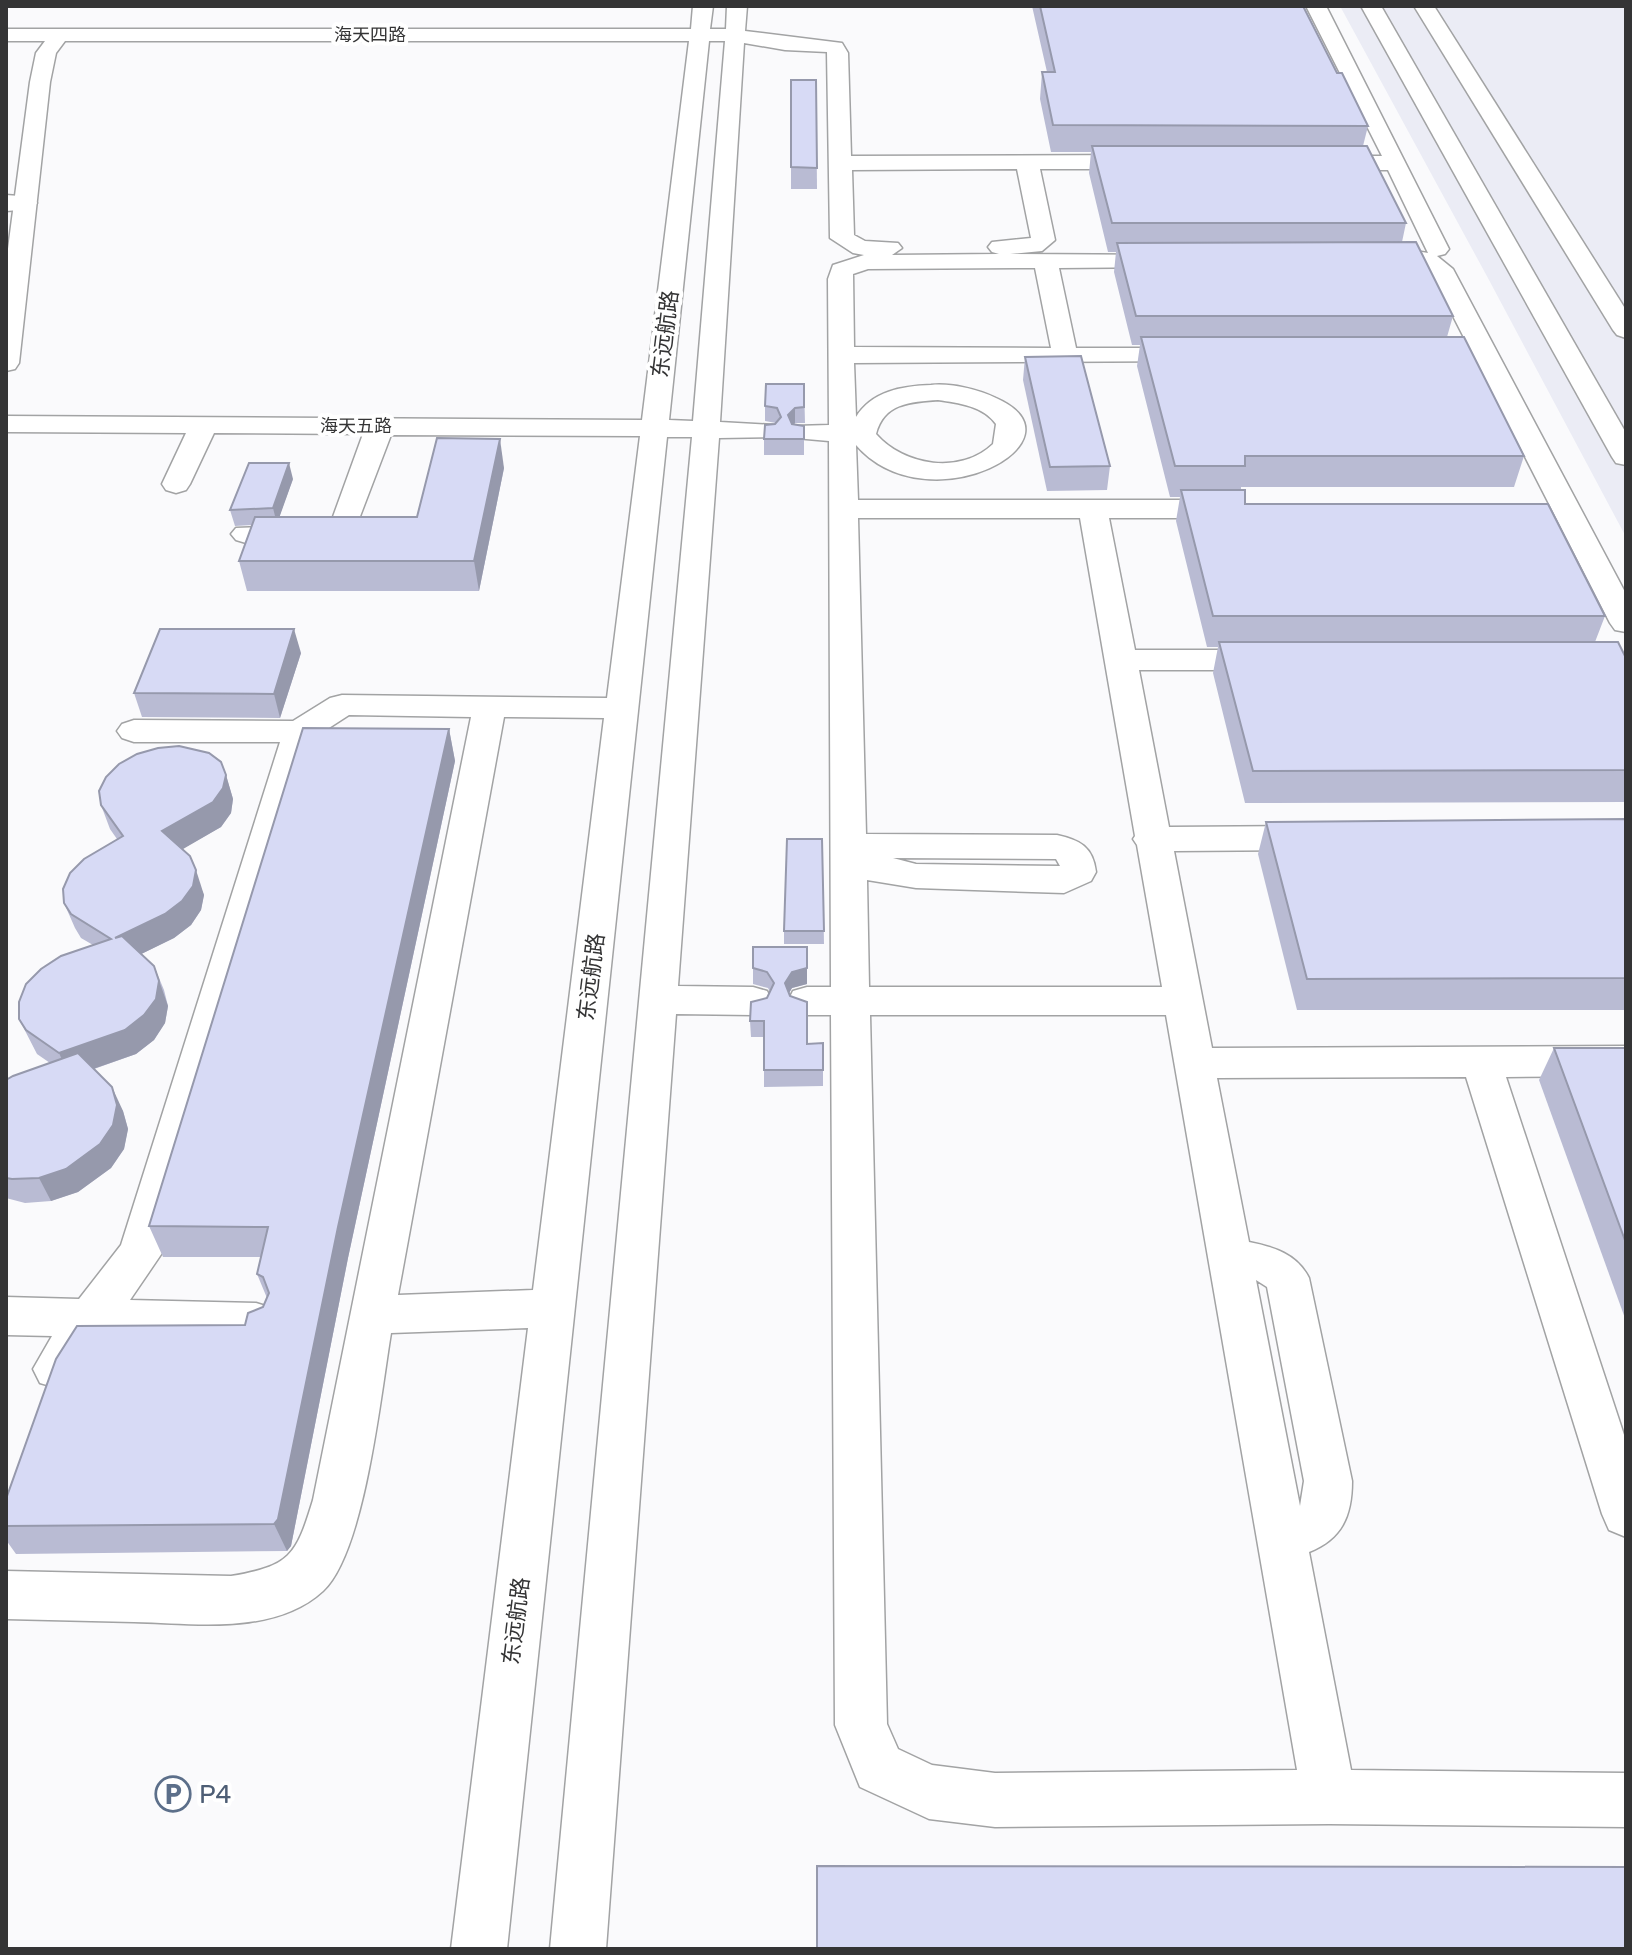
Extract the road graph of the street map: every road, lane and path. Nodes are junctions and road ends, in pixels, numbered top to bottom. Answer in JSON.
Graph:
{"nodes":[{"id":1,"x":737,"y":6,"type":"edge"},
{"id":2,"x":1316,"y":6,"type":"edge"},
{"id":3,"x":1371,"y":6,"type":"edge"},
{"id":4,"x":1424,"y":6,"type":"edge"},
{"id":5,"x":713,"y":25,"type":"edge"},
{"id":6,"x":6,"y":35,"type":"edge"},
{"id":7,"x":59,"y":35,"type":"junction"},
{"id":8,"x":14,"y":113,"type":"dead end"},
{"id":9,"x":1509,"y":143,"type":"junction"},
{"id":10,"x":1449,"y":144,"type":"junction"},
{"id":11,"x":1027,"y":162,"type":"junction"},
{"id":12,"x":1165,"y":162,"type":"edge"},
{"id":13,"x":840,"y":163,"type":"junction"},
{"id":14,"x":1304,"y":163,"type":"edge"},
{"id":15,"x":1396,"y":163,"type":"junction"},
{"id":16,"x":11,"y":196,"type":"edge"},
{"id":17,"x":1437,"y":249,"type":"dead end"},
{"id":18,"x":1344,"y":259,"type":"edge"},
{"id":19,"x":1203,"y":260,"type":"edge"},
{"id":20,"x":1046,"y":261,"type":"junction"},
{"id":21,"x":11,"y":290,"type":"edge"},
{"id":22,"x":1626,"y":330,"type":"edge"},
{"id":23,"x":841,"y":355,"type":"junction"},
{"id":24,"x":1065,"y":356,"type":"junction"},
{"id":25,"x":1222,"y":356,"type":"edge"},
{"id":26,"x":6,"y":363,"type":"edge"},
{"id":27,"x":6,"y":424,"type":"edge"},
{"id":28,"x":204,"y":425,"type":"junction"},
{"id":29,"x":380,"y":426,"type":"junction"},
{"id":30,"x":654,"y":428,"type":"junction"},
{"id":31,"x":706,"y":429,"type":"junction"},
{"id":32,"x":765,"y":431,"type":"edge"},
{"id":33,"x":836,"y":433,"type":"junction"},
{"id":34,"x":1626,"y":457,"type":"edge"},
{"id":35,"x":176,"y":484,"type":"dead end"},
{"id":36,"x":1093,"y":508,"type":"junction"},
{"id":37,"x":842,"y":509,"type":"junction"},
{"id":38,"x":1251,"y":509,"type":"edge"},
{"id":39,"x":246,"y":534,"type":"edge"},
{"id":40,"x":1626,"y":623,"type":"edge"},
{"id":41,"x":1121,"y":660,"type":"junction"},
{"id":42,"x":1294,"y":660,"type":"edge"},
{"id":43,"x":489,"y":707,"type":"junction"},
{"id":44,"x":622,"y":708,"type":"junction"},
{"id":45,"x":134,"y":731,"type":"dead end"},
{"id":46,"x":300,"y":732,"type":"junction"},
{"id":47,"x":1341,"y":838,"type":"edge"},
{"id":48,"x":1151,"y":839,"type":"junction"},
{"id":49,"x":850,"y":856,"type":"junction"},
{"id":50,"x":658,"y":1000,"type":"junction"},
{"id":51,"x":753,"y":1001,"type":"edge"},
{"id":52,"x":807,"y":1001,"type":"edge"},
{"id":53,"x":853,"y":1001,"type":"junction"},
{"id":54,"x":1183,"y":1001,"type":"junction"},
{"id":55,"x":1626,"y":1061,"type":"edge"},
{"id":56,"x":1481,"y":1062,"type":"junction"},
{"id":57,"x":1194,"y":1063,"type":"junction"},
{"id":58,"x":553,"y":1308,"type":"junction"},
{"id":59,"x":373,"y":1315,"type":"junction"},
{"id":60,"x":6,"y":1316,"type":"edge"},
{"id":61,"x":89,"y":1319,"type":"junction"},
{"id":62,"x":256,"y":1322,"type":"edge"},
{"id":63,"x":40,"y":1407,"type":"edge"},
{"id":64,"x":1626,"y":1514,"type":"edge"},
{"id":65,"x":6,"y":1595,"type":"edge"},
{"id":66,"x":1329,"y":1797,"type":"junction"},
{"id":67,"x":1626,"y":1800,"type":"edge"},
{"id":68,"x":479,"y":1949,"type":"edge"},
{"id":69,"x":578,"y":1949,"type":"edge"}],
"edges":[{"from":1,"to":5,"type":"street","name":"东远航路"},
{"from":2,"to":15,"type":"street"},
{"from":3,"to":10,"type":"street"},
{"from":4,"to":9,"type":"street"},
{"from":5,"to":7,"type":"street","name":"海天四路"},
{"from":5,"to":13,"type":"street","name":"海天四路"},
{"from":5,"to":30,"type":"street","name":"东远航路"},
{"from":5,"to":31,"type":"street","name":"东远航路"},
{"from":6,"to":7,"type":"street","name":"海天四路"},
{"from":7,"to":16,"type":"street"},
{"from":8,"to":16,"type":"street"},
{"from":9,"to":10,"type":"street"},
{"from":9,"to":22,"type":"street"},
{"from":10,"to":34,"type":"street"},
{"from":11,"to":12,"type":"street"},
{"from":11,"to":13,"type":"street"},
{"from":11,"to":13,"type":"street"},
{"from":14,"to":15,"type":"street"},
{"from":15,"to":17,"type":"street"},
{"from":16,"to":21,"type":"street"},
{"from":18,"to":40,"type":"street"},
{"from":19,"to":20,"type":"street"},
{"from":20,"to":23,"type":"street"},
{"from":20,"to":24,"type":"street"},
{"from":21,"to":26,"type":"street"},
{"from":23,"to":24,"type":"street"},
{"from":23,"to":33,"type":"street"},
{"from":24,"to":25,"type":"street"},
{"from":27,"to":28,"type":"street","name":"海天五路"},
{"from":28,"to":29,"type":"street","name":"海天五路"},
{"from":28,"to":35,"type":"street"},
{"from":29,"to":30,"type":"street","name":"海天五路"},
{"from":29,"to":39,"type":"street"},
{"from":30,"to":31,"type":"street","name":"海天五路"},
{"from":30,"to":44,"type":"street","name":"东远航路"},
{"from":31,"to":32,"type":"street","name":"海天五路"},
{"from":31,"to":50,"type":"street","name":"东远航路"},
{"from":33,"to":33,"type":"street"},
{"from":33,"to":37,"type":"street"},
{"from":36,"to":37,"type":"street"},
{"from":36,"to":38,"type":"street"},
{"from":36,"to":41,"type":"street"},
{"from":37,"to":49,"type":"street"},
{"from":41,"to":42,"type":"street"},
{"from":41,"to":48,"type":"street"},
{"from":43,"to":44,"type":"street"},
{"from":43,"to":46,"type":"street"},
{"from":43,"to":59,"type":"street"},
{"from":44,"to":58,"type":"street","name":"东远航路"},
{"from":45,"to":46,"type":"street"},
{"from":46,"to":61,"type":"street"},
{"from":47,"to":48,"type":"street"},
{"from":48,"to":54,"type":"street"},
{"from":49,"to":49,"type":"street"},
{"from":49,"to":53,"type":"street"},
{"from":50,"to":51,"type":"street"},
{"from":50,"to":69,"type":"street","name":"东远航路"},
{"from":52,"to":53,"type":"street"},
{"from":53,"to":54,"type":"street"},
{"from":53,"to":66,"type":"street"},
{"from":54,"to":57,"type":"street"},
{"from":55,"to":56,"type":"street"},
{"from":56,"to":57,"type":"street"},
{"from":56,"to":64,"type":"street"},
{"from":57,"to":66,"type":"street"},
{"from":58,"to":59,"type":"street"},
{"from":58,"to":68,"type":"street","name":"东远航路"},
{"from":59,"to":65,"type":"street"},
{"from":60,"to":61,"type":"street"},
{"from":61,"to":62,"type":"street"},
{"from":61,"to":63,"type":"street"},
{"from":66,"to":67,"type":"street"}]}
